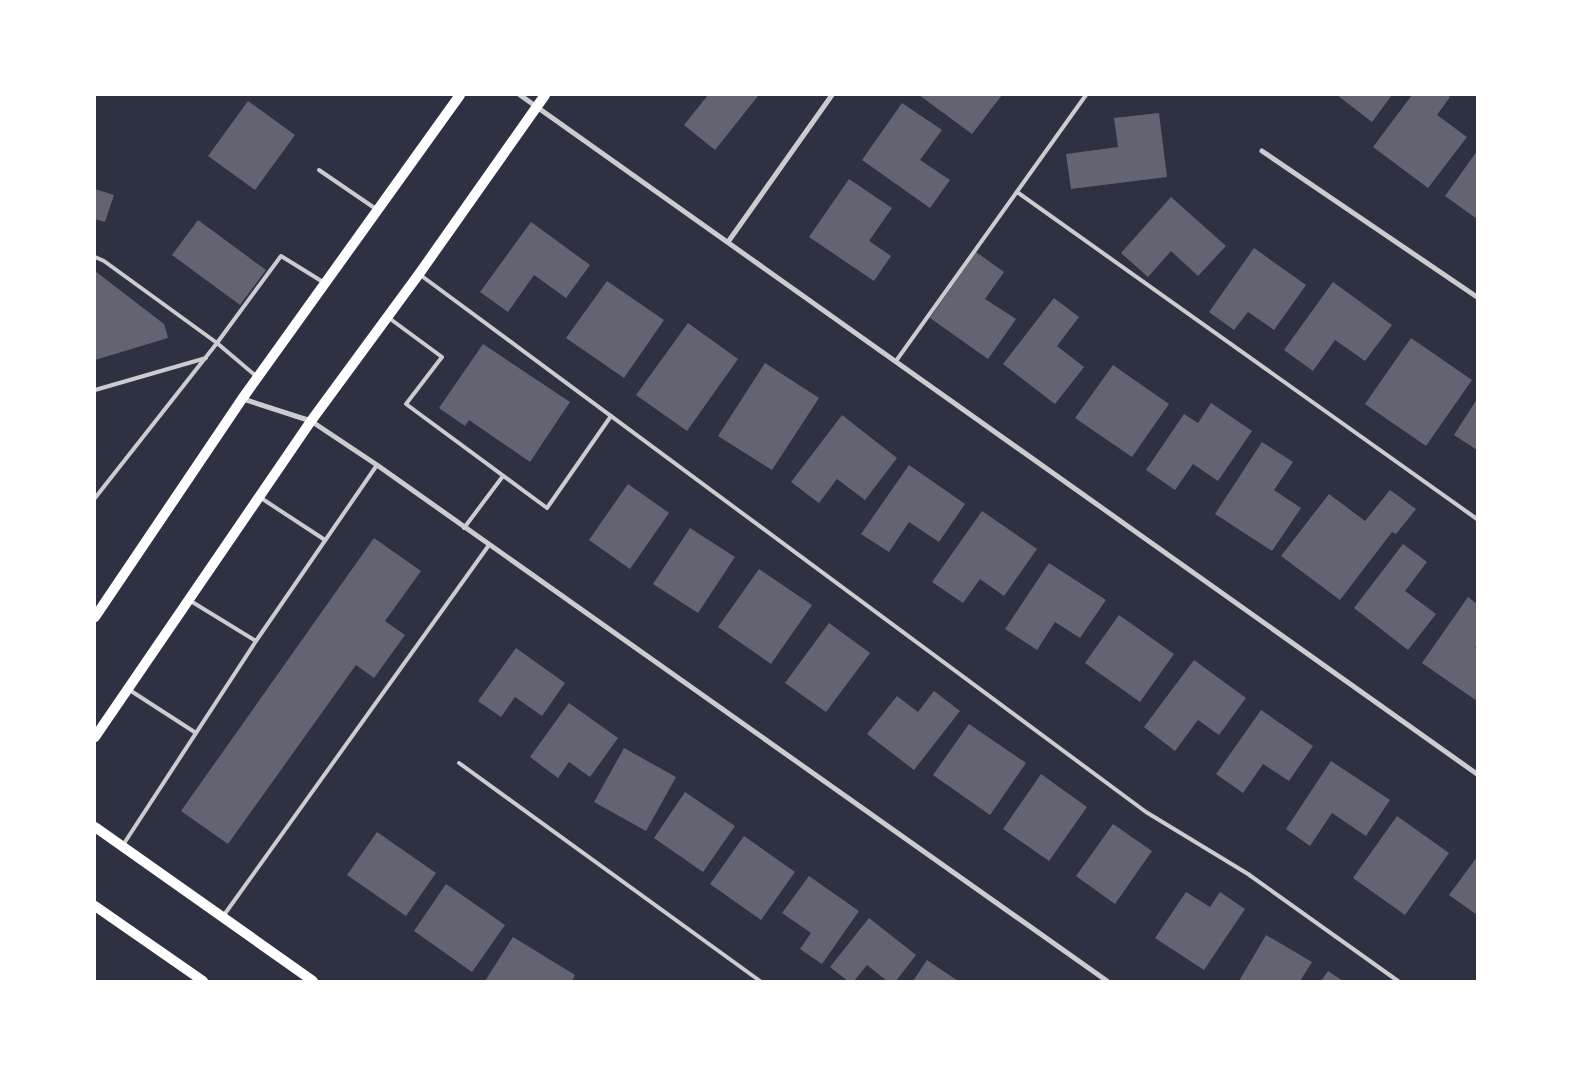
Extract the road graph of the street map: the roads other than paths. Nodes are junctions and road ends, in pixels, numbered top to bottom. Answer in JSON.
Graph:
{"nodes":[{"id":1,"x":460,"y":95,"type":"edge"},
{"id":2,"x":520,"y":95,"type":"edge"},
{"id":3,"x":545,"y":95,"type":"edge"},
{"id":4,"x":832,"y":95,"type":"edge"},
{"id":5,"x":1086,"y":95,"type":"edge"},
{"id":6,"x":536,"y":107,"type":"junction"},
{"id":7,"x":1262,"y":152,"type":"dead end"},
{"id":8,"x":319,"y":170,"type":"dead end"},
{"id":9,"x":1017,"y":192,"type":"junction"},
{"id":10,"x":377,"y":211,"type":"junction"},
{"id":11,"x":728,"y":242,"type":"junction"},
{"id":12,"x":95,"y":257,"type":"edge"},
{"id":13,"x":419,"y":274,"type":"junction"},
{"id":14,"x":325,"y":284,"type":"junction"},
{"id":15,"x":1477,"y":297,"type":"edge"},
{"id":16,"x":388,"y":316,"type":"junction"},
{"id":17,"x":217,"y":344,"type":"junction"},
{"id":18,"x":206,"y":358,"type":"junction"},
{"id":19,"x":896,"y":362,"type":"junction"},
{"id":20,"x":258,"y":377,"type":"junction"},
{"id":21,"x":95,"y":390,"type":"edge"},
{"id":22,"x":242,"y":399,"type":"junction"},
{"id":23,"x":611,"y":416,"type":"junction"},
{"id":24,"x":311,"y":421,"type":"junction"},
{"id":25,"x":377,"y":465,"type":"junction"},
{"id":26,"x":503,"y":476,"type":"junction"},
{"id":27,"x":259,"y":497,"type":"junction"},
{"id":28,"x":95,"y":498,"type":"edge"},
{"id":29,"x":1477,"y":519,"type":"edge"},
{"id":30,"x":464,"y":528,"type":"junction"},
{"id":31,"x":325,"y":540,"type":"junction"},
{"id":32,"x":489,"y":546,"type":"junction"},
{"id":33,"x":189,"y":600,"type":"junction"},
{"id":34,"x":95,"y":617,"type":"edge"},
{"id":35,"x":256,"y":641,"type":"junction"},
{"id":36,"x":128,"y":689,"type":"junction"},
{"id":37,"x":196,"y":733,"type":"junction"},
{"id":38,"x":95,"y":737,"type":"edge"},
{"id":39,"x":459,"y":764,"type":"dead end"},
{"id":40,"x":1477,"y":774,"type":"edge"},
{"id":41,"x":95,"y":827,"type":"edge"},
{"id":42,"x":122,"y":847,"type":"junction"},
{"id":43,"x":95,"y":906,"type":"edge"},
{"id":44,"x":222,"y":917,"type":"junction"},
{"id":45,"x":203,"y":981,"type":"edge"},
{"id":46,"x":313,"y":981,"type":"edge"},
{"id":47,"x":760,"y":981,"type":"edge"},
{"id":48,"x":1107,"y":981,"type":"edge"},
{"id":49,"x":1398,"y":981,"type":"edge"}],
"edges":[{"from":1,"to":10,"type":"main road"},
{"from":2,"to":6,"type":"street"},
{"from":3,"to":6,"type":"main road"},
{"from":4,"to":11,"type":"street"},
{"from":5,"to":9,"type":"lane"},
{"from":6,"to":11,"type":"street"},
{"from":6,"to":13,"type":"main road"},
{"from":7,"to":15,"type":"street"},
{"from":8,"to":10,"type":"lane"},
{"from":9,"to":19,"type":"lane"},
{"from":9,"to":29,"type":"lane"},
{"from":10,"to":14,"type":"main road"},
{"from":11,"to":19,"type":"street"},
{"from":12,"to":17,"type":"lane"},
{"from":13,"to":16,"type":"main road"},
{"from":13,"to":23,"type":"lane"},
{"from":14,"to":17,"type":"lane"},
{"from":14,"to":20,"type":"main road"},
{"from":16,"to":24,"type":"main road"},
{"from":16,"to":26,"type":"lane"},
{"from":17,"to":18,"type":"lane"},
{"from":17,"to":20,"type":"lane"},
{"from":18,"to":21,"type":"lane"},
{"from":18,"to":28,"type":"lane"},
{"from":19,"to":40,"type":"street"},
{"from":20,"to":22,"type":"main road"},
{"from":22,"to":24,"type":"street"},
{"from":22,"to":34,"type":"main road"},
{"from":23,"to":26,"type":"lane"},
{"from":23,"to":49,"type":"lane"},
{"from":24,"to":25,"type":"street"},
{"from":24,"to":27,"type":"main road"},
{"from":25,"to":30,"type":"street"},
{"from":25,"to":31,"type":"lane"},
{"from":26,"to":30,"type":"lane"},
{"from":27,"to":31,"type":"lane"},
{"from":27,"to":33,"type":"main road"},
{"from":30,"to":32,"type":"street"},
{"from":31,"to":35,"type":"lane"},
{"from":32,"to":44,"type":"lane"},
{"from":32,"to":48,"type":"street"},
{"from":33,"to":35,"type":"lane"},
{"from":33,"to":36,"type":"main road"},
{"from":35,"to":37,"type":"lane"},
{"from":36,"to":37,"type":"lane"},
{"from":36,"to":38,"type":"main road"},
{"from":37,"to":42,"type":"lane"},
{"from":39,"to":47,"type":"lane"},
{"from":41,"to":42,"type":"main road"},
{"from":42,"to":44,"type":"main road"},
{"from":43,"to":45,"type":"main road"},
{"from":44,"to":46,"type":"main road"}]}
